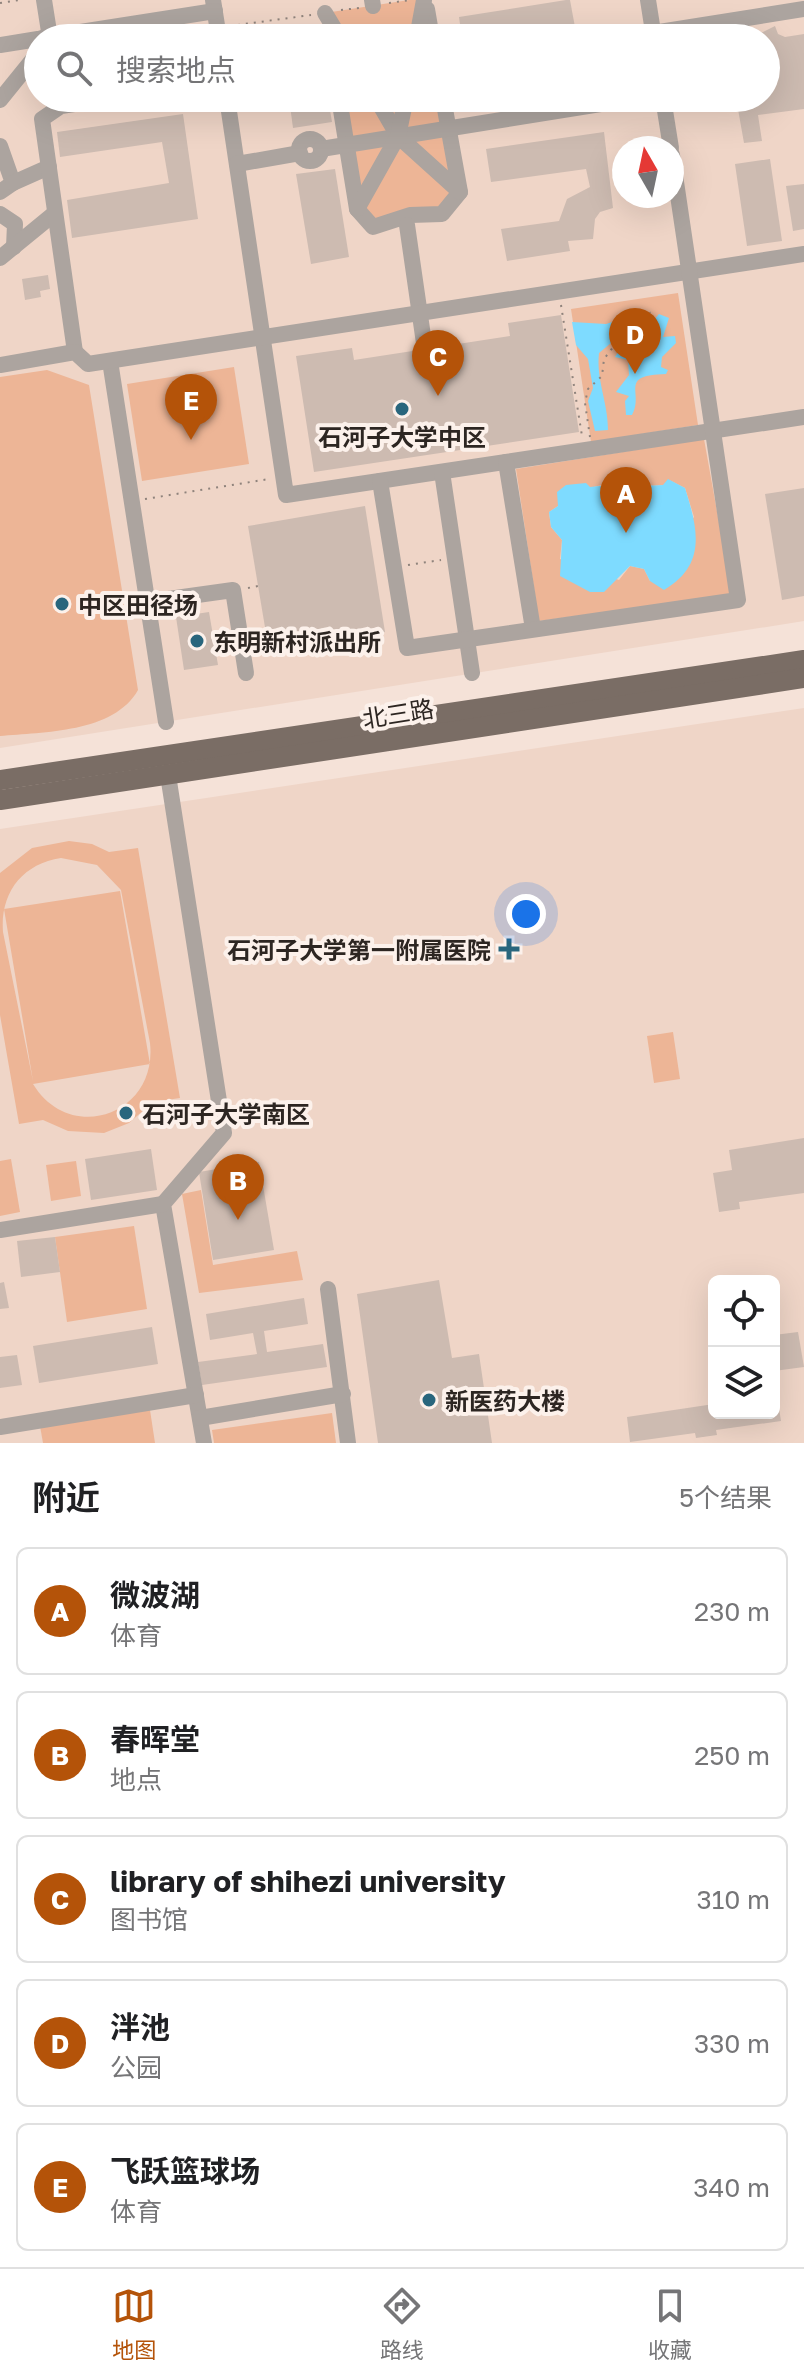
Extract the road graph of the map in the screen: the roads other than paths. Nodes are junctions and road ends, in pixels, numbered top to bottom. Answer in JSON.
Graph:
{"nodes":[{"id":1,"x":44,"y":0,"type":"edge"},
{"id":2,"x":425,"y":0,"type":"edge"},
{"id":3,"x":648,"y":0,"type":"edge"},
{"id":4,"x":214,"y":6,"type":"edge"},
{"id":5,"x":804,"y":9,"type":"edge"},
{"id":6,"x":45,"y":24,"type":"edge"},
{"id":7,"x":120,"y":24,"type":"edge"},
{"id":8,"x":327,"y":24,"type":"edge"},
{"id":9,"x":332,"y":24,"type":"edge"},
{"id":10,"x":420,"y":24,"type":"edge"},
{"id":11,"x":429,"y":24,"type":"edge"},
{"id":12,"x":651,"y":24,"type":"edge"},
{"id":13,"x":720,"y":24,"type":"edge"},
{"id":14,"x":24,"y":41,"type":"edge"},
{"id":15,"x":0,"y":45,"type":"edge"},
{"id":16,"x":24,"y":70,"type":"edge"},
{"id":17,"x":0,"y":100,"type":"edge"},
{"id":18,"x":49,"y":112,"type":"edge"},
{"id":19,"x":229,"y":112,"type":"edge"},
{"id":20,"x":341,"y":112,"type":"edge"},
{"id":21,"x":384,"y":112,"type":"edge"},
{"id":22,"x":403,"y":112,"type":"edge"},
{"id":23,"x":445,"y":112,"type":"edge"},
{"id":24,"x":549,"y":112,"type":"edge"},
{"id":25,"x":665,"y":112,"type":"edge"},
{"id":26,"x":448,"y":128,"type":"junction"},
{"id":27,"x":398,"y":136,"type":"junction"},
{"id":28,"x":669,"y":136,"type":"edge"},
{"id":29,"x":346,"y":145,"type":"junction"},
{"id":30,"x":0,"y":146,"type":"edge"},
{"id":31,"x":237,"y":164,"type":"junction"},
{"id":32,"x":49,"y":167,"type":"junction"},
{"id":33,"x":6,"y":188,"type":"edge"},
{"id":34,"x":460,"y":192,"type":"junction"},
{"id":35,"x":680,"y":208,"type":"edge"},
{"id":36,"x":357,"y":209,"type":"junction"},
{"id":37,"x":55,"y":213,"type":"junction"},
{"id":38,"x":0,"y":214,"type":"edge"},
{"id":39,"x":407,"y":225,"type":"dead end"},
{"id":40,"x":7,"y":253,"type":"edge"},
{"id":41,"x":804,"y":254,"type":"edge"},
{"id":42,"x":690,"y":272,"type":"junction"},
{"id":43,"x":420,"y":313,"type":"junction"},
{"id":44,"x":262,"y":336,"type":"junction"},
{"id":45,"x":425,"y":350,"type":"dead end"},
{"id":46,"x":75,"y":352,"type":"junction"},
{"id":47,"x":110,"y":361,"type":"junction"},
{"id":48,"x":0,"y":365,"type":"edge"},
{"id":49,"x":804,"y":417,"type":"edge"},
{"id":50,"x":711,"y":431,"type":"junction"},
{"id":51,"x":506,"y":462,"type":"junction"},
{"id":52,"x":442,"y":472,"type":"junction"},
{"id":53,"x":380,"y":481,"type":"junction"},
{"id":54,"x":147,"y":602,"type":"junction"},
{"id":55,"x":533,"y":629,"type":"junction"},
{"id":56,"x":467,"y":639,"type":"junction"},
{"id":57,"x":804,"y":660,"type":"edge"},
{"id":58,"x":246,"y":673,"type":"dead end"},
{"id":59,"x":472,"y":673,"type":"dead end"},
{"id":60,"x":804,"y":678,"type":"edge"},
{"id":61,"x":166,"y":722,"type":"dead end"},
{"id":62,"x":168,"y":775,"type":"junction"},
{"id":63,"x":0,"y":780,"type":"edge"},
{"id":64,"x":0,"y":800,"type":"edge"},
{"id":65,"x":163,"y":1204,"type":"junction"},
{"id":66,"x":0,"y":1230,"type":"edge"},
{"id":67,"x":328,"y":1289,"type":"dead end"},
{"id":68,"x":343,"y":1394,"type":"junction"},
{"id":69,"x":196,"y":1395,"type":"junction"},
{"id":70,"x":200,"y":1418,"type":"junction"},
{"id":71,"x":0,"y":1427,"type":"edge"},
{"id":72,"x":204,"y":1443,"type":"edge"},
{"id":73,"x":348,"y":1443,"type":"edge"}],
"edges":[{"from":1,"to":6,"type":"street"},
{"from":2,"to":10,"type":"street"},
{"from":2,"to":11,"type":"street"},
{"from":3,"to":12,"type":"street"},
{"from":4,"to":7,"type":"street"},
{"from":5,"to":13,"type":"street"},
{"from":8,"to":9,"type":"street"},
{"from":14,"to":15,"type":"street"},
{"from":16,"to":17,"type":"street"},
{"from":18,"to":32,"type":"street"},
{"from":19,"to":31,"type":"street"},
{"from":20,"to":29,"type":"street"},
{"from":21,"to":27,"type":"street"},
{"from":22,"to":27,"type":"street"},
{"from":23,"to":26,"type":"street"},
{"from":24,"to":26,"type":"street"},
{"from":25,"to":28,"type":"street"},
{"from":26,"to":27,"type":"street"},
{"from":26,"to":34,"type":"street"},
{"from":27,"to":29,"type":"street"},
{"from":27,"to":34,"type":"street"},
{"from":27,"to":36,"type":"street"},
{"from":29,"to":31,"type":"street"},
{"from":29,"to":36,"type":"street"},
{"from":30,"to":33,"type":"street"},
{"from":31,"to":44,"type":"street"},
{"from":32,"to":33,"type":"street"},
{"from":32,"to":37,"type":"street"},
{"from":34,"to":36,"type":"street"},
{"from":35,"to":42,"type":"street"},
{"from":37,"to":40,"type":"street"},
{"from":37,"to":46,"type":"street"},
{"from":38,"to":40,"type":"street"},
{"from":39,"to":43,"type":"street"},
{"from":41,"to":42,"type":"street"},
{"from":42,"to":43,"type":"street"},
{"from":42,"to":50,"type":"street"},
{"from":43,"to":44,"type":"street"},
{"from":43,"to":45,"type":"street"},
{"from":44,"to":47,"type":"street"},
{"from":44,"to":53,"type":"street"},
{"from":46,"to":47,"type":"street"},
{"from":46,"to":48,"type":"street"},
{"from":47,"to":54,"type":"street"},
{"from":49,"to":50,"type":"street"},
{"from":50,"to":51,"type":"street"},
{"from":50,"to":55,"type":"street"},
{"from":51,"to":52,"type":"street"},
{"from":51,"to":55,"type":"street"},
{"from":52,"to":53,"type":"street"},
{"from":52,"to":56,"type":"street"},
{"from":53,"to":56,"type":"street"},
{"from":54,"to":58,"type":"street"},
{"from":54,"to":61,"type":"street"},
{"from":55,"to":56,"type":"street"},
{"from":56,"to":59,"type":"street"},
{"from":57,"to":63,"type":"main road","name":"北三路"},
{"from":60,"to":62,"type":"main road","name":"北三路"},
{"from":62,"to":64,"type":"main road","name":"北三路"},
{"from":62,"to":65,"type":"street"},
{"from":65,"to":66,"type":"street"},
{"from":65,"to":69,"type":"street"},
{"from":67,"to":68,"type":"street"},
{"from":68,"to":70,"type":"street"},
{"from":68,"to":73,"type":"street"},
{"from":69,"to":70,"type":"street"},
{"from":69,"to":71,"type":"street"},
{"from":70,"to":72,"type":"street"}]}
